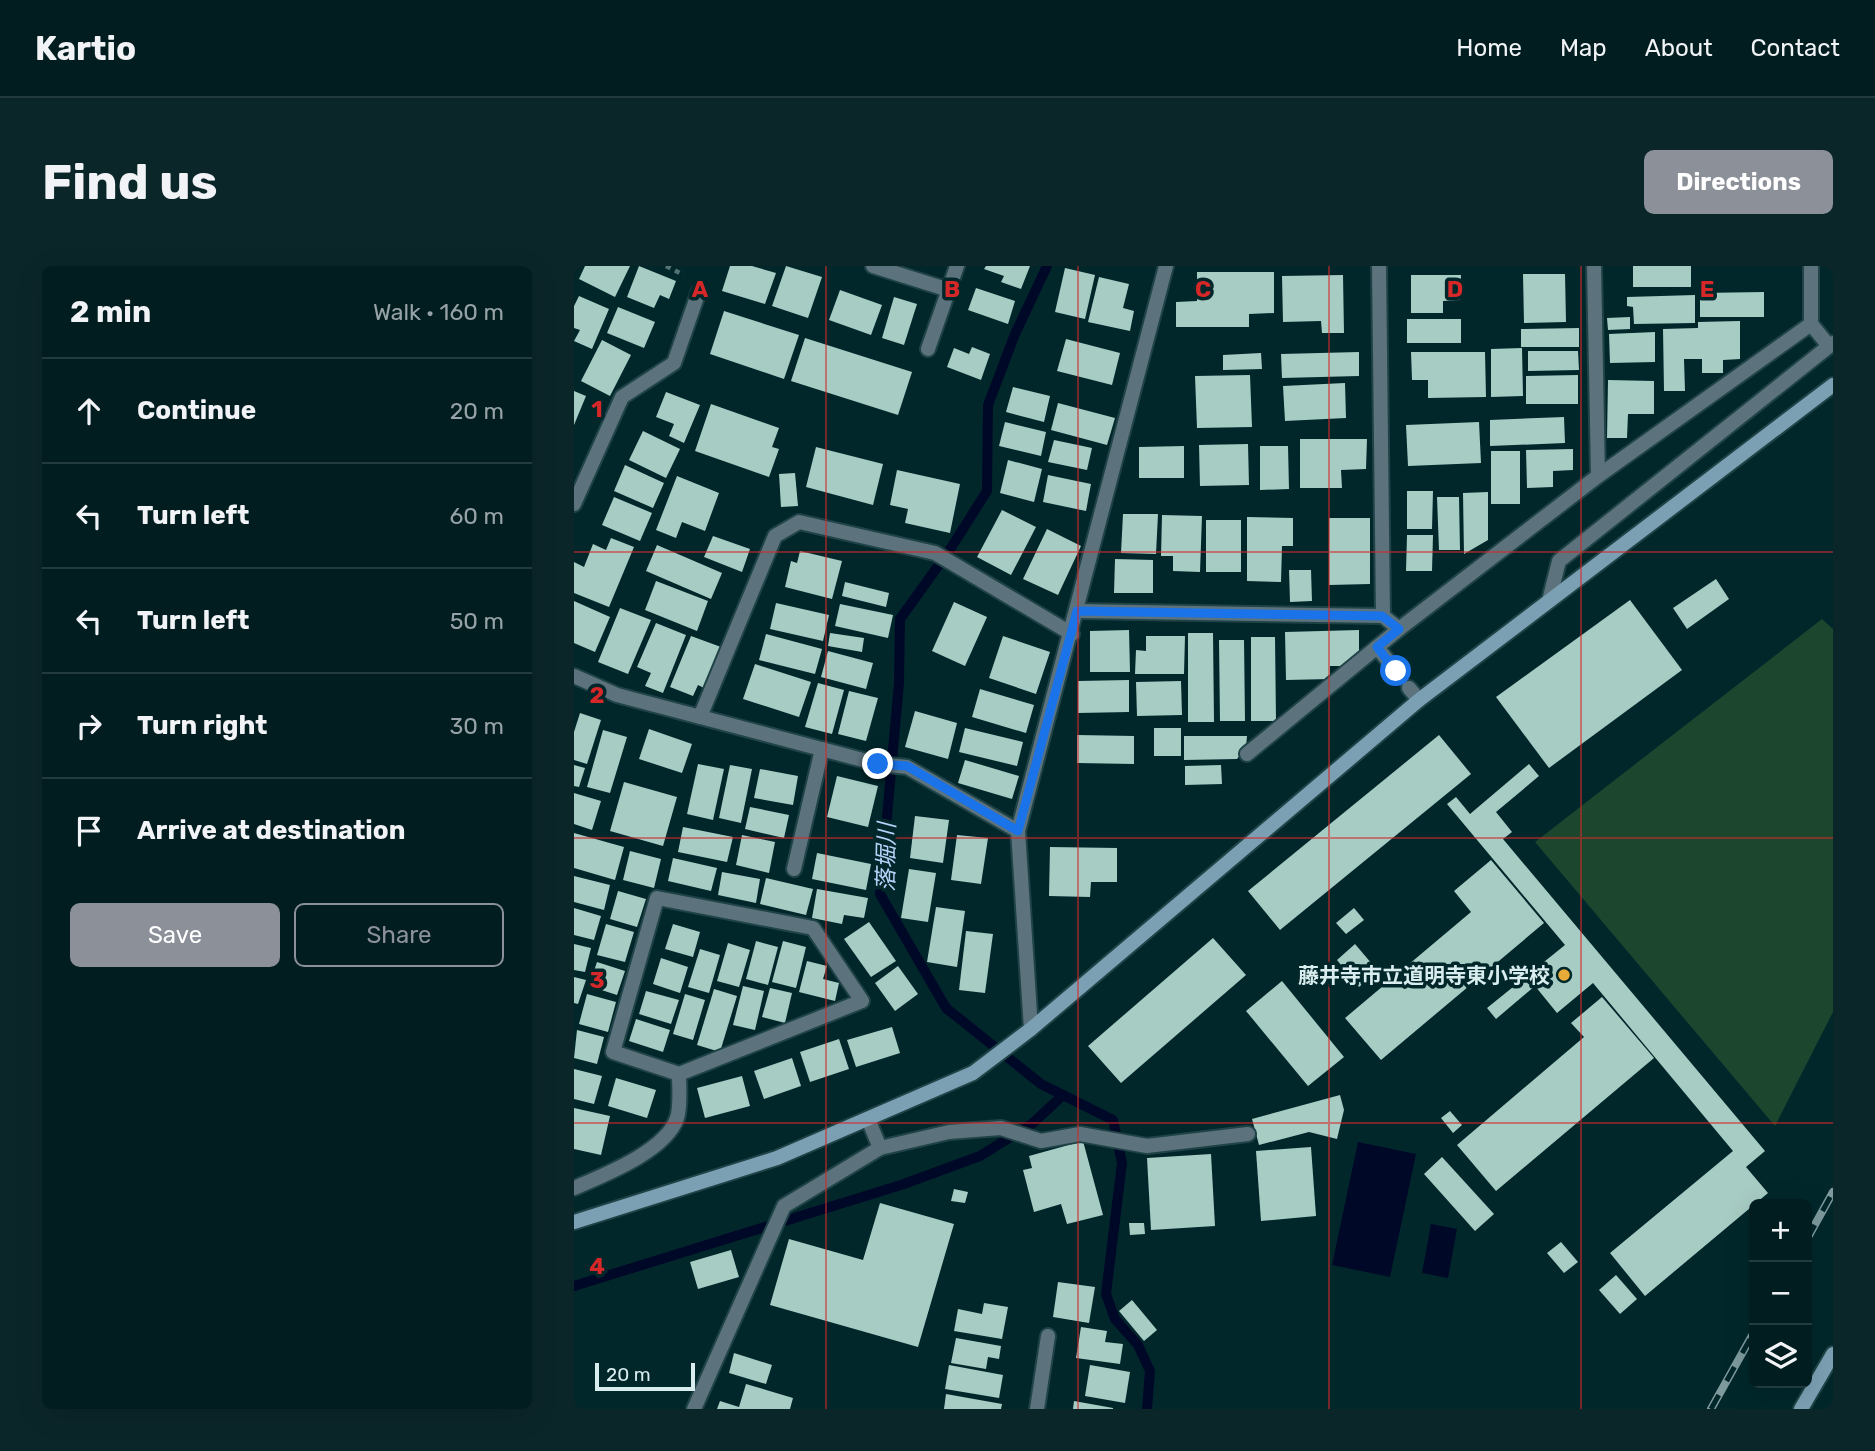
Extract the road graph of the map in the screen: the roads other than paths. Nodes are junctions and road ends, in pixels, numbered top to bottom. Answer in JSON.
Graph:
{"nodes":[{"id":1,"x":873,"y":266,"type":"edge"},
{"id":2,"x":957,"y":266,"type":"edge"},
{"id":3,"x":1166,"y":266,"type":"edge"},
{"id":4,"x":1379,"y":266,"type":"edge"},
{"id":5,"x":1594,"y":266,"type":"edge"},
{"id":6,"x":1811,"y":266,"type":"edge"},
{"id":7,"x":949,"y":290,"type":"junction"},
{"id":8,"x":699,"y":291,"type":"dead end"},
{"id":9,"x":1811,"y":324,"type":"junction"},
{"id":10,"x":1831,"y":344,"type":"edge"},
{"id":11,"x":928,"y":349,"type":"dead end"},
{"id":12,"x":1833,"y":385,"type":"edge"},
{"id":13,"x":1598,"y":476,"type":"junction"},
{"id":14,"x":574,"y":504,"type":"edge"},
{"id":15,"x":1549,"y":601,"type":"junction"},
{"id":16,"x":1077,"y":611,"type":"junction"},
{"id":17,"x":1382,"y":616,"type":"junction"},
{"id":18,"x":1399,"y":629,"type":"junction"},
{"id":19,"x":1072,"y":634,"type":"junction"},
{"id":20,"x":1377,"y":647,"type":"junction"},
{"id":21,"x":1396,"y":671,"type":"dead end"},
{"id":22,"x":574,"y":676,"type":"edge"},
{"id":23,"x":699,"y":717,"type":"junction"},
{"id":24,"x":822,"y":749,"type":"junction"},
{"id":25,"x":1247,"y":754,"type":"dead end"},
{"id":26,"x":1018,"y":831,"type":"junction"},
{"id":27,"x":794,"y":869,"type":"dead end"},
{"id":28,"x":1031,"y":1029,"type":"junction"},
{"id":29,"x":679,"y":1074,"type":"junction"},
{"id":30,"x":868,"y":1119,"type":"junction"},
{"id":31,"x":1248,"y":1134,"type":"dead end"},
{"id":32,"x":880,"y":1148,"type":"junction"},
{"id":33,"x":574,"y":1188,"type":"edge"},
{"id":34,"x":574,"y":1222,"type":"edge"},
{"id":35,"x":1048,"y":1336,"type":"dead end"},
{"id":36,"x":1833,"y":1354,"type":"edge"},
{"id":37,"x":694,"y":1409,"type":"edge"},
{"id":38,"x":1037,"y":1409,"type":"edge"},
{"id":39,"x":1801,"y":1409,"type":"edge"}],
"edges":[{"from":1,"to":7,"type":"street"},
{"from":2,"to":7,"type":"street"},
{"from":3,"to":16,"type":"street"},
{"from":4,"to":17,"type":"street"},
{"from":5,"to":13,"type":"street"},
{"from":6,"to":9,"type":"street"},
{"from":7,"to":11,"type":"street"},
{"from":8,"to":14,"type":"street"},
{"from":9,"to":10,"type":"street"},
{"from":9,"to":13,"type":"street"},
{"from":10,"to":15,"type":"street"},
{"from":12,"to":15,"type":"street"},
{"from":13,"to":18,"type":"street"},
{"from":15,"to":28,"type":"street"},
{"from":16,"to":17,"type":"street"},
{"from":16,"to":19,"type":"street"},
{"from":17,"to":18,"type":"street"},
{"from":18,"to":20,"type":"street"},
{"from":19,"to":23,"type":"street"},
{"from":19,"to":26,"type":"street"},
{"from":20,"to":21,"type":"street"},
{"from":20,"to":25,"type":"street"},
{"from":22,"to":23,"type":"street"},
{"from":23,"to":24,"type":"street"},
{"from":24,"to":26,"type":"street"},
{"from":24,"to":27,"type":"street"},
{"from":26,"to":28,"type":"street"},
{"from":28,"to":30,"type":"street"},
{"from":29,"to":29,"type":"street"},
{"from":29,"to":33,"type":"street"},
{"from":30,"to":32,"type":"street"},
{"from":30,"to":34,"type":"street"},
{"from":31,"to":32,"type":"street"},
{"from":32,"to":37,"type":"street"},
{"from":35,"to":38,"type":"street"},
{"from":36,"to":39,"type":"street"}]}
